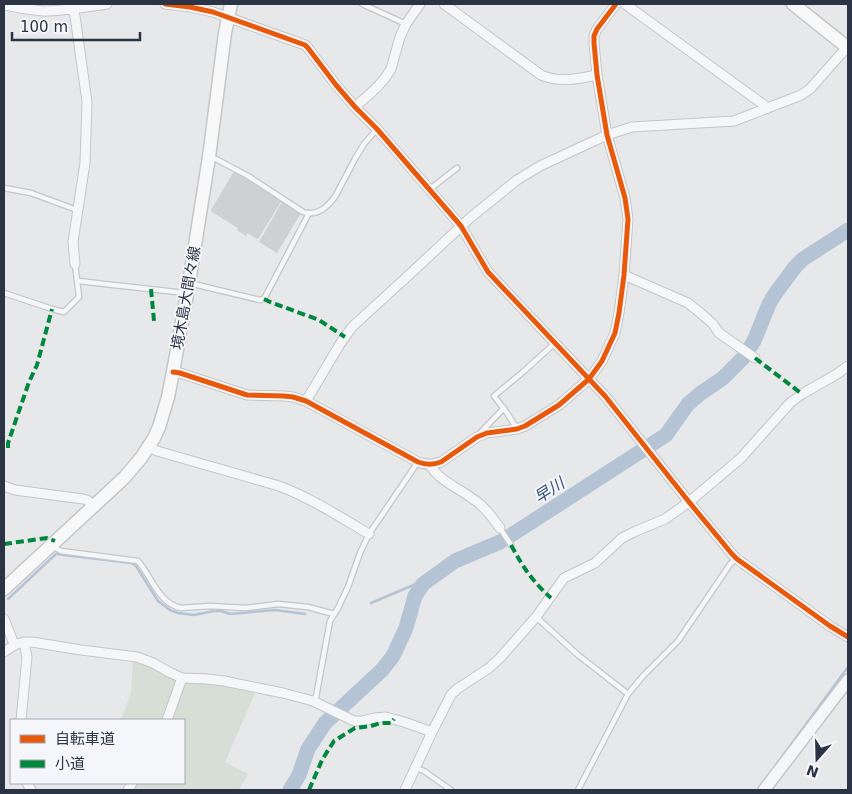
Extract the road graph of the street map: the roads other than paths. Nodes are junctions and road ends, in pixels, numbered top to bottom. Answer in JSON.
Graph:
{"nodes":[{"id":1,"x":107,"y":4,"type":"edge"},
{"id":2,"x":165,"y":4,"type":"edge"},
{"id":3,"x":231,"y":4,"type":"edge"},
{"id":4,"x":362,"y":4,"type":"edge"},
{"id":5,"x":420,"y":4,"type":"edge"},
{"id":6,"x":444,"y":4,"type":"edge"},
{"id":7,"x":616,"y":4,"type":"edge"},
{"id":8,"x":625,"y":4,"type":"edge"},
{"id":9,"x":793,"y":4,"type":"edge"},
{"id":10,"x":4,"y":5,"type":"edge"},
{"id":11,"x":72,"y":6,"type":"edge"},
{"id":12,"x":227,"y":17,"type":"junction"},
{"id":13,"x":406,"y":24,"type":"junction"},
{"id":14,"x":848,"y":47,"type":"edge"},
{"id":15,"x":597,"y":75,"type":"junction"},
{"id":16,"x":355,"y":107,"type":"junction"},
{"id":17,"x":766,"y":109,"type":"junction"},
{"id":18,"x":377,"y":129,"type":"junction"},
{"id":19,"x":607,"y":135,"type":"junction"},
{"id":20,"x":209,"y":157,"type":"junction"},
{"id":21,"x":457,"y":168,"type":"dead end"},
{"id":22,"x":4,"y":188,"type":"edge"},
{"id":23,"x":430,"y":189,"type":"junction"},
{"id":24,"x":79,"y":210,"type":"junction"},
{"id":25,"x":308,"y":213,"type":"junction"},
{"id":26,"x":461,"y":226,"type":"junction"},
{"id":27,"x":75,"y":264,"type":"joint"},
{"id":28,"x":624,"y":275,"type":"junction"},
{"id":29,"x":78,"y":281,"type":"junction"},
{"id":30,"x":188,"y":288,"type":"junction"},
{"id":31,"x":4,"y":293,"type":"edge"},
{"id":32,"x":555,"y":343,"type":"junction"},
{"id":33,"x":755,"y":358,"type":"dead end"},
{"id":34,"x":848,"y":366,"type":"edge"},
{"id":35,"x":173,"y":372,"type":"junction"},
{"id":36,"x":589,"y":379,"type":"junction"},
{"id":37,"x":306,"y":401,"type":"junction"},
{"id":38,"x":504,"y":408,"type":"junction"},
{"id":39,"x":517,"y":428,"type":"junction"},
{"id":40,"x":477,"y":437,"type":"junction"},
{"id":41,"x":149,"y":447,"type":"junction"},
{"id":42,"x":418,"y":462,"type":"junction"},
{"id":43,"x":430,"y":465,"type":"junction"},
{"id":44,"x":4,"y":486,"type":"edge"},
{"id":45,"x":689,"y":502,"type":"junction"},
{"id":46,"x":93,"y":506,"type":"junction"},
{"id":47,"x":500,"y":528,"type":"joint"},
{"id":48,"x":369,"y":534,"type":"junction"},
{"id":49,"x":51,"y":545,"type":"junction"},
{"id":50,"x":511,"y":545,"type":"dead end"},
{"id":51,"x":737,"y":559,"type":"junction"},
{"id":52,"x":4,"y":589,"type":"edge"},
{"id":53,"x":334,"y":614,"type":"junction"},
{"id":54,"x":536,"y":617,"type":"junction"},
{"id":55,"x":4,"y":619,"type":"edge"},
{"id":56,"x":848,"y":637,"type":"edge"},
{"id":57,"x":24,"y":642,"type":"junction"},
{"id":58,"x":14,"y":644,"type":"junction"},
{"id":59,"x":4,"y":652,"type":"edge"},
{"id":60,"x":182,"y":678,"type":"junction"},
{"id":61,"x":848,"y":680,"type":"edge"},
{"id":62,"x":628,"y":694,"type":"junction"},
{"id":63,"x":313,"y":702,"type":"junction"},
{"id":64,"x":21,"y":719,"type":"edge"},
{"id":65,"x":168,"y":719,"type":"edge"},
{"id":66,"x":432,"y":732,"type":"junction"},
{"id":67,"x":416,"y":768,"type":"junction"},
{"id":68,"x":405,"y":790,"type":"edge"},
{"id":69,"x":451,"y":790,"type":"edge"},
{"id":70,"x":578,"y":790,"type":"edge"},
{"id":71,"x":764,"y":790,"type":"edge"}],
"edges":[{"from":1,"to":11,"type":"street"},
{"from":2,"to":12,"type":"street"},
{"from":3,"to":12,"type":"main road","name":"境木島大間々線"},
{"from":4,"to":13,"type":"lane"},
{"from":5,"to":13,"type":"street"},
{"from":6,"to":15,"type":"street"},
{"from":7,"to":15,"type":"street"},
{"from":8,"to":17,"type":"street"},
{"from":9,"to":14,"type":"main road"},
{"from":10,"to":11,"type":"street"},
{"from":11,"to":24,"type":"street"},
{"from":12,"to":16,"type":"street"},
{"from":12,"to":20,"type":"main road","name":"境木島大間々線"},
{"from":13,"to":16,"type":"street"},
{"from":14,"to":17,"type":"street"},
{"from":15,"to":19,"type":"street"},
{"from":16,"to":18,"type":"street"},
{"from":17,"to":19,"type":"street"},
{"from":18,"to":23,"type":"street"},
{"from":18,"to":25,"type":"lane"},
{"from":19,"to":26,"type":"street"},
{"from":19,"to":28,"type":"street"},
{"from":20,"to":25,"type":"lane"},
{"from":20,"to":30,"type":"main road","name":"境木島大間々線"},
{"from":21,"to":23,"type":"lane"},
{"from":22,"to":24,"type":"lane"},
{"from":23,"to":26,"type":"street"},
{"from":24,"to":27,"type":"street"},
{"from":25,"to":30,"type":"lane"},
{"from":26,"to":32,"type":"street"},
{"from":26,"to":37,"type":"street"},
{"from":27,"to":29,"type":"lane"},
{"from":28,"to":33,"type":"street"},
{"from":28,"to":36,"type":"street"},
{"from":29,"to":30,"type":"lane"},
{"from":29,"to":31,"type":"lane"},
{"from":30,"to":35,"type":"main road","name":"境木島大間々線"},
{"from":32,"to":36,"type":"street"},
{"from":32,"to":38,"type":"lane"},
{"from":34,"to":45,"type":"street"},
{"from":35,"to":37,"type":"street"},
{"from":35,"to":41,"type":"main road","name":"境木島大間々線"},
{"from":36,"to":39,"type":"street"},
{"from":36,"to":45,"type":"street"},
{"from":37,"to":42,"type":"street"},
{"from":38,"to":39,"type":"lane"},
{"from":38,"to":40,"type":"lane"},
{"from":39,"to":40,"type":"street"},
{"from":40,"to":43,"type":"street"},
{"from":41,"to":46,"type":"main road","name":"境木島大間々線"},
{"from":41,"to":48,"type":"street"},
{"from":42,"to":43,"type":"street"},
{"from":42,"to":48,"type":"lane"},
{"from":43,"to":47,"type":"street"},
{"from":44,"to":46,"type":"street"},
{"from":45,"to":51,"type":"street"},
{"from":45,"to":54,"type":"street"},
{"from":46,"to":49,"type":"main road","name":"境木島大間々線"},
{"from":47,"to":50,"type":"lane"},
{"from":48,"to":53,"type":"lane"},
{"from":49,"to":52,"type":"main road","name":"境木島大間々線"},
{"from":49,"to":53,"type":"lane"},
{"from":51,"to":56,"type":"street"},
{"from":51,"to":62,"type":"lane"},
{"from":53,"to":63,"type":"lane"},
{"from":54,"to":62,"type":"lane"},
{"from":54,"to":66,"type":"street"},
{"from":55,"to":58,"type":"street"},
{"from":57,"to":58,"type":"street"},
{"from":57,"to":60,"type":"street"},
{"from":57,"to":64,"type":"street"},
{"from":58,"to":59,"type":"street"},
{"from":60,"to":63,"type":"street"},
{"from":60,"to":65,"type":"street"},
{"from":61,"to":71,"type":"street"},
{"from":62,"to":70,"type":"lane"},
{"from":63,"to":66,"type":"street"},
{"from":66,"to":67,"type":"street"},
{"from":67,"to":68,"type":"street"},
{"from":67,"to":69,"type":"lane"}]}
